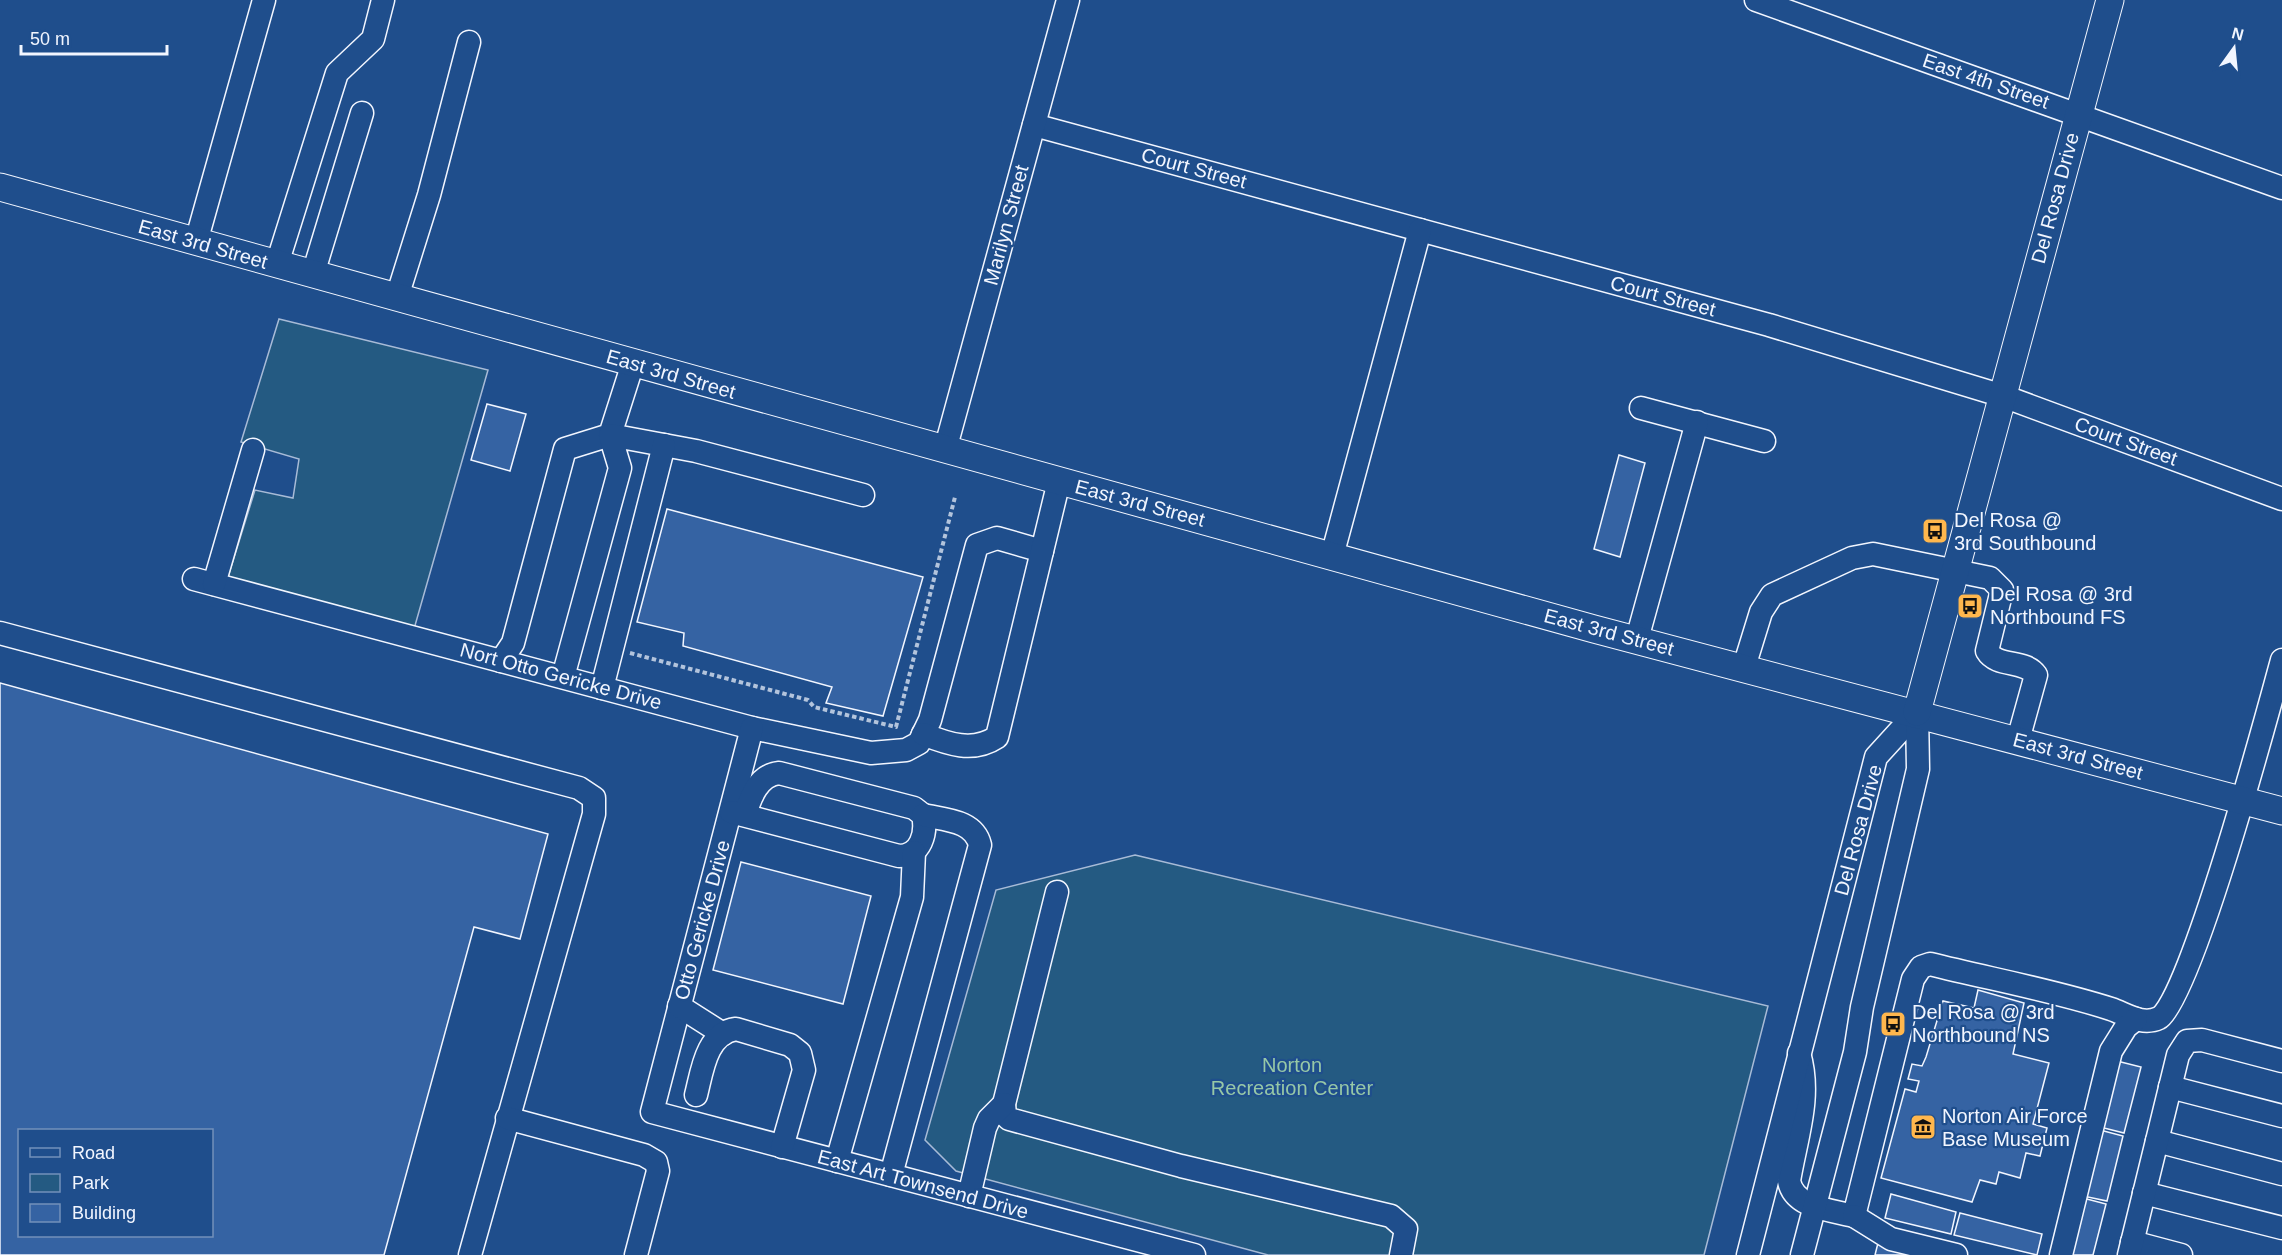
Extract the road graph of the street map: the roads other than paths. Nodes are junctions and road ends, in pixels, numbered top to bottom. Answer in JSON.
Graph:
{"nodes":[{"id":1,"x":264,"y":0,"type":"edge"},
{"id":2,"x":383,"y":0,"type":"edge"},
{"id":3,"x":1068,"y":0,"type":"edge"},
{"id":4,"x":1756,"y":0,"type":"edge"},
{"id":5,"x":2109,"y":0,"type":"edge"},
{"id":6,"x":470,"y":42,"type":"dead end"},
{"id":7,"x":362,"y":112,"type":"dead end"},
{"id":8,"x":2077,"y":113,"type":"junction"},
{"id":9,"x":1034,"y":125,"type":"junction"},
{"id":10,"x":0,"y":188,"type":"edge"},
{"id":11,"x":2282,"y":188,"type":"edge"},
{"id":12,"x":1420,"y":230,"type":"junction"},
{"id":13,"x":196,"y":242,"type":"junction"},
{"id":14,"x":278,"y":264,"type":"junction"},
{"id":15,"x":313,"y":274,"type":"junction"},
{"id":16,"x":397,"y":297,"type":"junction"},
{"id":17,"x":633,"y":363,"type":"junction"},
{"id":18,"x":2003,"y":396,"type":"junction"},
{"id":19,"x":1641,"y":408,"type":"dead end"},
{"id":20,"x":1697,"y":422,"type":"junction"},
{"id":21,"x":610,"y":435,"type":"junction"},
{"id":22,"x":1764,"y":441,"type":"dead end"},
{"id":23,"x":664,"y":445,"type":"junction"},
{"id":24,"x":253,"y":450,"type":"dead end"},
{"id":25,"x":945,"y":450,"type":"junction"},
{"id":26,"x":1059,"y":481,"type":"junction"},
{"id":27,"x":863,"y":495,"type":"dead end"},
{"id":28,"x":2282,"y":499,"type":"edge"},
{"id":29,"x":1042,"y":551,"type":"junction"},
{"id":30,"x":1332,"y":556,"type":"junction"},
{"id":31,"x":1955,"y":570,"type":"junction"},
{"id":32,"x":0,"y":633,"type":"edge"},
{"id":33,"x":1637,"y":639,"type":"junction"},
{"id":34,"x":2282,"y":660,"type":"edge"},
{"id":35,"x":501,"y":661,"type":"junction"},
{"id":36,"x":1744,"y":667,"type":"junction"},
{"id":37,"x":563,"y":677,"type":"junction"},
{"id":38,"x":602,"y":688,"type":"junction"},
{"id":39,"x":1917,"y":712,"type":"junction"},
{"id":40,"x":752,"y":728,"type":"junction"},
{"id":41,"x":923,"y":734,"type":"junction"},
{"id":42,"x":2018,"y":740,"type":"junction"},
{"id":43,"x":2243,"y":801,"type":"junction"},
{"id":44,"x":2282,"y":811,"type":"edge"},
{"id":45,"x":738,"y":813,"type":"junction"},
{"id":46,"x":923,"y":815,"type":"junction"},
{"id":47,"x":914,"y":852,"type":"junction"},
{"id":48,"x":1057,"y":892,"type":"dead end"},
{"id":49,"x":680,"y":1006,"type":"junction"},
{"id":50,"x":2136,"y":1019,"type":"junction"},
{"id":51,"x":723,"y":1034,"type":"junction"},
{"id":52,"x":1800,"y":1053,"type":"junction"},
{"id":53,"x":2282,"y":1061,"type":"edge"},
{"id":54,"x":2170,"y":1087,"type":"junction"},
{"id":55,"x":696,"y":1095,"type":"dead end"},
{"id":56,"x":1004,"y":1104,"type":"junction"},
{"id":57,"x":652,"y":1112,"type":"joint"},
{"id":58,"x":2282,"y":1116,"type":"edge"},
{"id":59,"x":507,"y":1118,"type":"junction"},
{"id":60,"x":2157,"y":1141,"type":"junction"},
{"id":61,"x":782,"y":1147,"type":"junction"},
{"id":62,"x":837,"y":1161,"type":"junction"},
{"id":63,"x":2282,"y":1174,"type":"edge"},
{"id":64,"x":891,"y":1175,"type":"junction"},
{"id":65,"x":2144,"y":1193,"type":"junction"},
{"id":66,"x":969,"y":1196,"type":"junction"},
{"id":67,"x":1815,"y":1206,"type":"junction"},
{"id":68,"x":1854,"y":1216,"type":"junction"},
{"id":69,"x":2282,"y":1228,"type":"edge"},
{"id":70,"x":2130,"y":1249,"type":"edge"},
{"id":71,"x":1181,"y":1253,"type":"edge"},
{"id":72,"x":470,"y":1255,"type":"edge"},
{"id":73,"x":636,"y":1255,"type":"edge"},
{"id":74,"x":1401,"y":1255,"type":"edge"},
{"id":75,"x":1748,"y":1255,"type":"edge"},
{"id":76,"x":1802,"y":1255,"type":"edge"},
{"id":77,"x":1956,"y":1255,"type":"edge"},
{"id":78,"x":2061,"y":1255,"type":"edge"},
{"id":79,"x":2181,"y":1255,"type":"edge"}],
"edges":[{"from":1,"to":13,"type":"street"},
{"from":2,"to":14,"type":"street"},
{"from":3,"to":9,"type":"street","name":"Marilyn Street"},
{"from":4,"to":8,"type":"street","name":"East 4th Street"},
{"from":5,"to":8,"type":"main road","name":"Del Rosa Drive"},
{"from":6,"to":16,"type":"street"},
{"from":7,"to":15,"type":"street"},
{"from":8,"to":11,"type":"street","name":"East 4th Street"},
{"from":8,"to":18,"type":"main road","name":"Del Rosa Drive"},
{"from":9,"to":12,"type":"street","name":"Court Street"},
{"from":9,"to":25,"type":"street","name":"Marilyn Street"},
{"from":10,"to":13,"type":"main road","name":"East 3rd Street"},
{"from":12,"to":18,"type":"street","name":"Court Street"},
{"from":12,"to":30,"type":"street"},
{"from":13,"to":14,"type":"main road","name":"East 3rd Street"},
{"from":14,"to":15,"type":"main road","name":"East 3rd Street"},
{"from":15,"to":16,"type":"main road","name":"East 3rd Street"},
{"from":16,"to":17,"type":"main road","name":"East 3rd Street"},
{"from":17,"to":21,"type":"street"},
{"from":17,"to":25,"type":"main road","name":"East 3rd Street"},
{"from":18,"to":28,"type":"street","name":"Court Street"},
{"from":18,"to":31,"type":"main road","name":"Del Rosa Drive"},
{"from":19,"to":20,"type":"street"},
{"from":20,"to":22,"type":"street"},
{"from":20,"to":33,"type":"street"},
{"from":21,"to":23,"type":"street"},
{"from":21,"to":35,"type":"street"},
{"from":21,"to":37,"type":"street"},
{"from":23,"to":27,"type":"street"},
{"from":23,"to":38,"type":"street"},
{"from":24,"to":35,"type":"street","name":"Nort Otto Gericke Drive"},
{"from":25,"to":26,"type":"main road","name":"East 3rd Street"},
{"from":26,"to":29,"type":"street"},
{"from":26,"to":30,"type":"main road","name":"East 3rd Street"},
{"from":29,"to":41,"type":"street"},
{"from":29,"to":41,"type":"street"},
{"from":30,"to":33,"type":"main road","name":"East 3rd Street"},
{"from":31,"to":36,"type":"street"},
{"from":31,"to":39,"type":"main road","name":"Del Rosa Drive"},
{"from":31,"to":42,"type":"street"},
{"from":32,"to":59,"type":"street"},
{"from":33,"to":36,"type":"main road","name":"East 3rd Street"},
{"from":34,"to":43,"type":"street"},
{"from":35,"to":37,"type":"street","name":"Nort Otto Gericke Drive"},
{"from":36,"to":39,"type":"main road","name":"East 3rd Street"},
{"from":37,"to":38,"type":"street","name":"Nort Otto Gericke Drive"},
{"from":38,"to":40,"type":"street","name":"Nort Otto Gericke Drive"},
{"from":39,"to":42,"type":"main road","name":"East 3rd Street"},
{"from":39,"to":52,"type":"street","name":"Del Rosa Drive"},
{"from":39,"to":67,"type":"street"},
{"from":40,"to":41,"type":"street","name":"Nort Otto Gericke Drive"},
{"from":40,"to":45,"type":"street","name":"Otto Gericke Drive"},
{"from":42,"to":43,"type":"main road","name":"East 3rd Street"},
{"from":43,"to":44,"type":"main road","name":"East 3rd Street"},
{"from":43,"to":50,"type":"street"},
{"from":45,"to":46,"type":"street"},
{"from":45,"to":47,"type":"street"},
{"from":45,"to":49,"type":"street","name":"Otto Gericke Drive"},
{"from":46,"to":47,"type":"street"},
{"from":46,"to":64,"type":"street"},
{"from":47,"to":62,"type":"street"},
{"from":48,"to":56,"type":"street"},
{"from":49,"to":51,"type":"street"},
{"from":49,"to":57,"type":"street","name":"Otto Gericke Drive"},
{"from":50,"to":68,"type":"street"},
{"from":50,"to":78,"type":"street"},
{"from":51,"to":55,"type":"street"},
{"from":51,"to":61,"type":"street"},
{"from":52,"to":67,"type":"street"},
{"from":52,"to":75,"type":"street","name":"Del Rosa Drive"},
{"from":53,"to":54,"type":"street"},
{"from":54,"to":58,"type":"street"},
{"from":54,"to":60,"type":"street"},
{"from":56,"to":66,"type":"street"},
{"from":56,"to":74,"type":"street"},
{"from":57,"to":61,"type":"street","name":"East Art Townsend Drive"},
{"from":59,"to":72,"type":"street"},
{"from":59,"to":73,"type":"street"},
{"from":60,"to":63,"type":"street"},
{"from":60,"to":65,"type":"street"},
{"from":61,"to":62,"type":"street","name":"East Art Townsend Drive"},
{"from":62,"to":64,"type":"street","name":"East Art Townsend Drive"},
{"from":64,"to":66,"type":"street","name":"East Art Townsend Drive"},
{"from":65,"to":69,"type":"street"},
{"from":65,"to":70,"type":"street"},
{"from":66,"to":71,"type":"street","name":"East Art Townsend Drive"},
{"from":67,"to":68,"type":"street"},
{"from":67,"to":76,"type":"street"},
{"from":68,"to":77,"type":"street"},
{"from":70,"to":79,"type":"street"}]}
